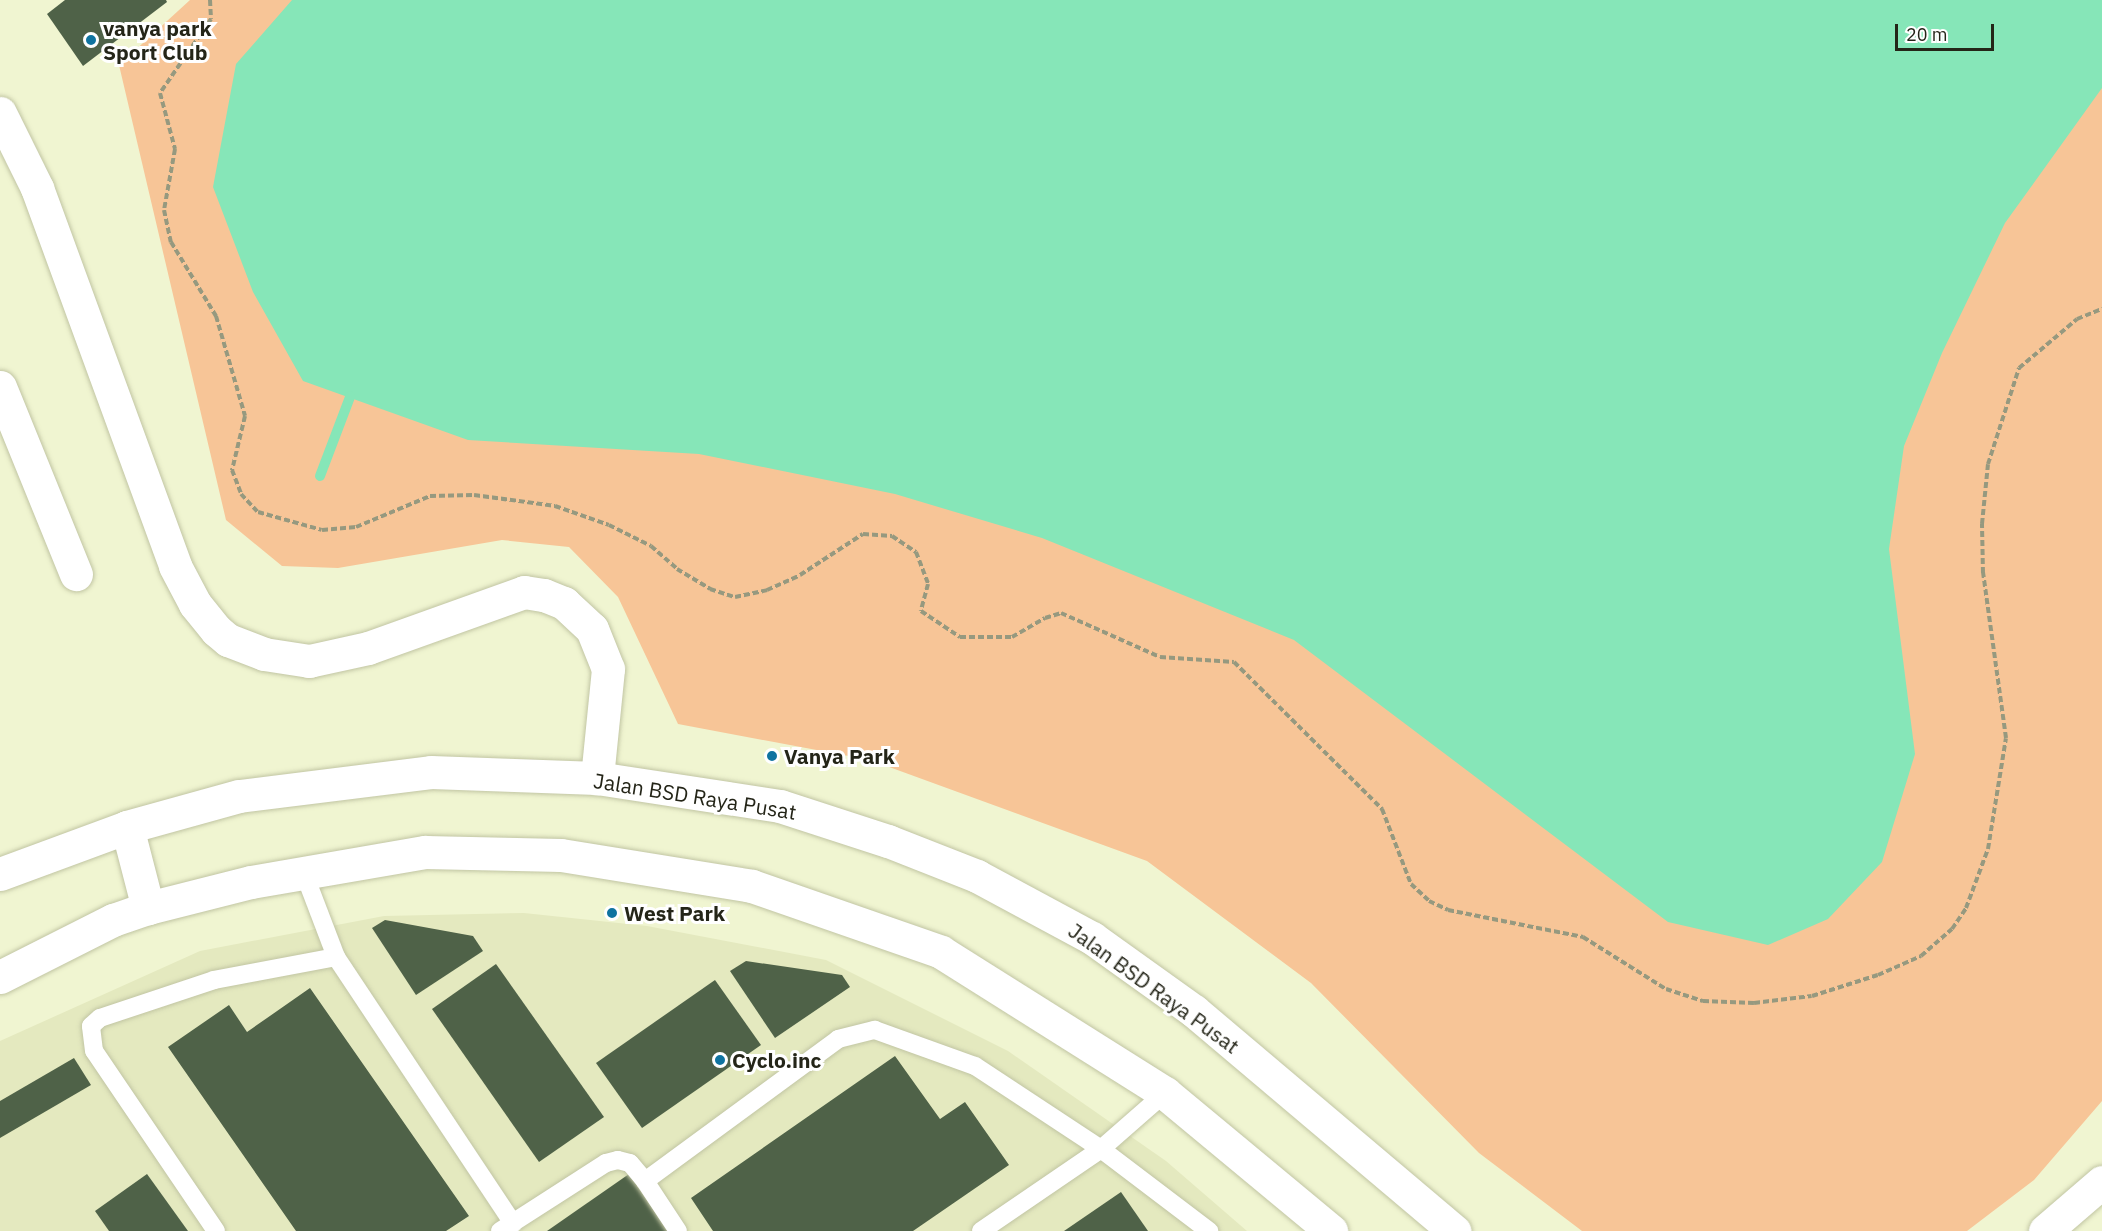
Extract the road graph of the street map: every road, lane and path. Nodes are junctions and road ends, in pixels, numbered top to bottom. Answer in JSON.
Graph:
{"nodes":[{"id":1,"x":210,"y":0,"type":"edge"},
{"id":2,"x":0,"y":113,"type":"edge"},
{"id":3,"x":2102,"y":309,"type":"edge"},
{"id":4,"x":0,"y":387,"type":"edge"},
{"id":5,"x":76,"y":574,"type":"dead end"},
{"id":6,"x":597,"y":778,"type":"junction"},
{"id":7,"x":127,"y":827,"type":"junction"},
{"id":8,"x":304,"y":873,"type":"junction"},
{"id":9,"x":0,"y":874,"type":"edge"},
{"id":10,"x":148,"y":908,"type":"junction"},
{"id":11,"x":336,"y":957,"type":"junction"},
{"id":12,"x":0,"y":977,"type":"edge"},
{"id":13,"x":1165,"y":1093,"type":"junction"},
{"id":14,"x":1101,"y":1149,"type":"junction"},
{"id":15,"x":645,"y":1180,"type":"junction"},
{"id":16,"x":2102,"y":1182,"type":"edge"},
{"id":17,"x":507,"y":1227,"type":"edge"},
{"id":18,"x":216,"y":1231,"type":"edge"},
{"id":19,"x":678,"y":1231,"type":"edge"},
{"id":20,"x":981,"y":1231,"type":"edge"},
{"id":21,"x":1209,"y":1231,"type":"edge"},
{"id":22,"x":1331,"y":1231,"type":"edge"},
{"id":23,"x":1454,"y":1231,"type":"edge"},
{"id":24,"x":2045,"y":1231,"type":"edge"}],
"edges":[{"from":1,"to":3,"type":"path"},
{"from":2,"to":6,"type":"main road"},
{"from":4,"to":5,"type":"main road"},
{"from":6,"to":7,"type":"main road","name":"Jalan BSD Raya Pusat"},
{"from":6,"to":23,"type":"main road","name":"Jalan BSD Raya Pusat"},
{"from":7,"to":9,"type":"main road","name":"Jalan BSD Raya Pusat"},
{"from":7,"to":10,"type":"main road"},
{"from":8,"to":10,"type":"main road"},
{"from":8,"to":11,"type":"lane"},
{"from":8,"to":13,"type":"main road"},
{"from":10,"to":12,"type":"main road"},
{"from":11,"to":17,"type":"lane"},
{"from":11,"to":18,"type":"lane"},
{"from":13,"to":14,"type":"lane"},
{"from":13,"to":22,"type":"main road"},
{"from":14,"to":15,"type":"lane"},
{"from":14,"to":20,"type":"lane"},
{"from":14,"to":21,"type":"lane"},
{"from":15,"to":17,"type":"lane"},
{"from":15,"to":19,"type":"lane"},
{"from":16,"to":24,"type":"main road"}]}
